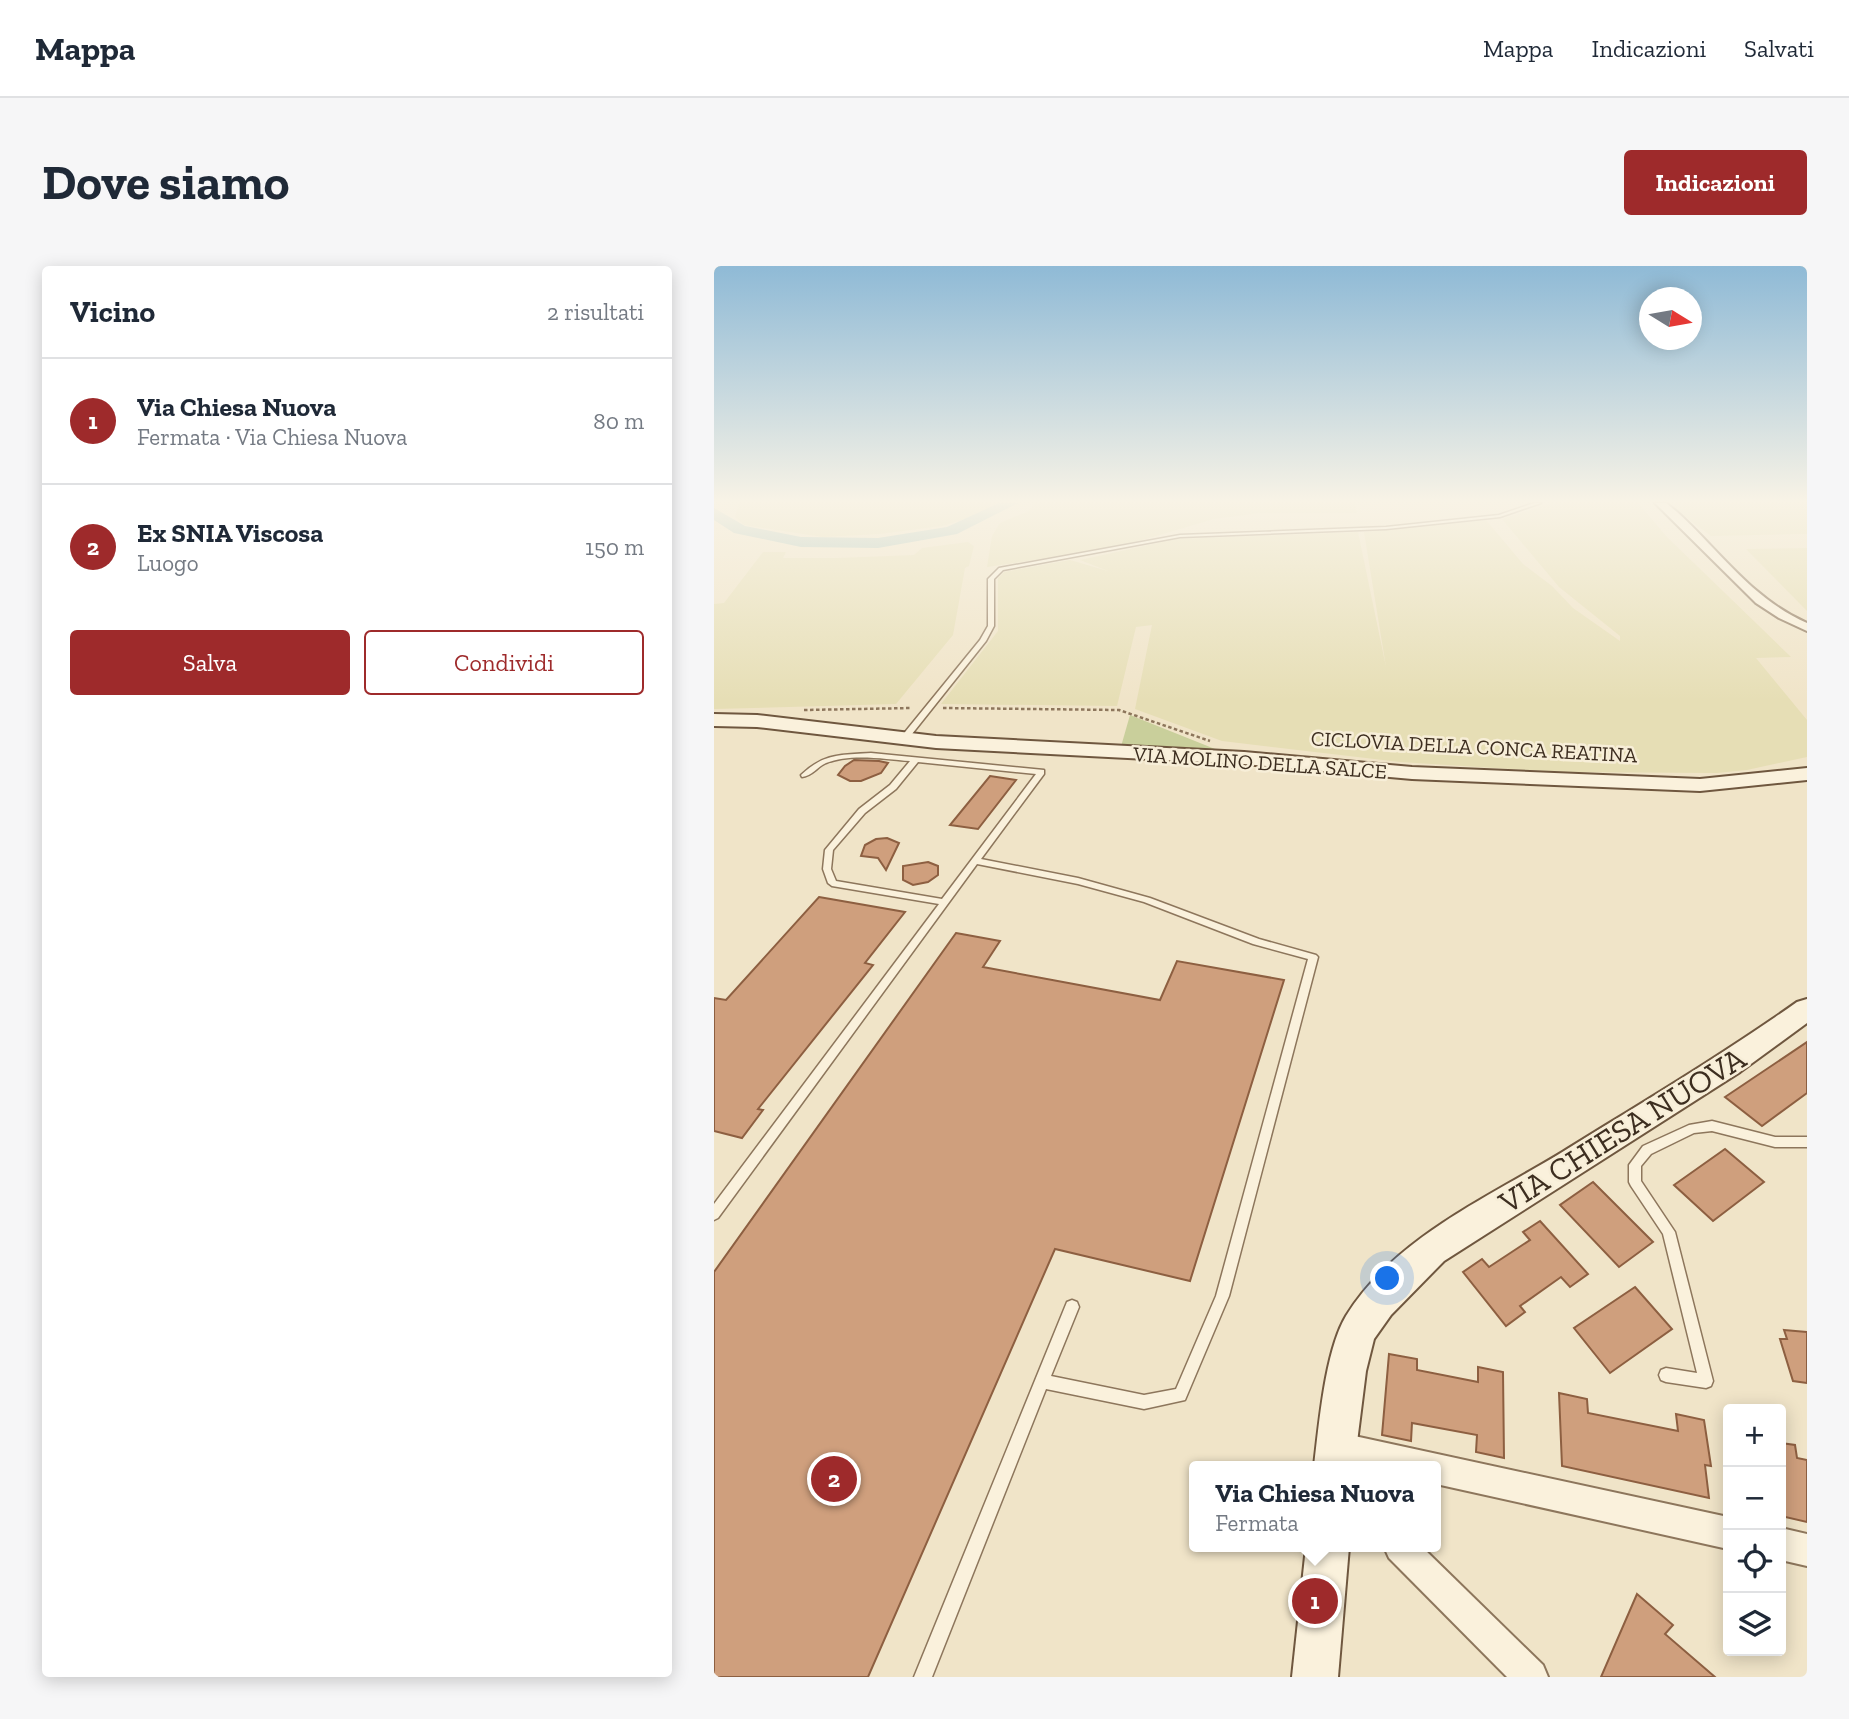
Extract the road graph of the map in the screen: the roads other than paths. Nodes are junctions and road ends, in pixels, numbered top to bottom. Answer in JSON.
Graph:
{"nodes":[{"id":1,"x":1002,"y":569,"type":"edge"},
{"id":2,"x":1728,"y":569,"type":"edge"},
{"id":3,"x":1807,"y":627,"type":"edge"},
{"id":4,"x":714,"y":720,"type":"edge"},
{"id":5,"x":905,"y":737,"type":"junction"},
{"id":6,"x":916,"y":759,"type":"junction"},
{"id":7,"x":1807,"y":774,"type":"edge"},
{"id":8,"x":806,"y":775,"type":"dead end"},
{"id":9,"x":975,"y":861,"type":"junction"},
{"id":10,"x":944,"y":902,"type":"junction"},
{"id":11,"x":1807,"y":1009,"type":"edge"},
{"id":12,"x":1807,"y":1142,"type":"edge"},
{"id":13,"x":714,"y":1213,"type":"edge"},
{"id":14,"x":1072,"y":1307,"type":"dead end"},
{"id":15,"x":1666,"y":1375,"type":"dead end"},
{"id":16,"x":1042,"y":1381,"type":"junction"},
{"id":17,"x":1335,"y":1457,"type":"edge"},
{"id":18,"x":1371,"y":1461,"type":"edge"},
{"id":19,"x":1441,"y":1471,"type":"edge"},
{"id":20,"x":1723,"y":1532,"type":"edge"},
{"id":21,"x":1786,"y":1545,"type":"edge"},
{"id":22,"x":1807,"y":1550,"type":"edge"},
{"id":23,"x":1327,"y":1552,"type":"edge"},
{"id":24,"x":1405,"y":1552,"type":"edge"},
{"id":25,"x":923,"y":1677,"type":"edge"},
{"id":26,"x":1315,"y":1677,"type":"edge"},
{"id":27,"x":1531,"y":1677,"type":"edge"}],
"edges":[{"from":1,"to":5,"type":"lane"},
{"from":2,"to":3,"type":"street"},
{"from":4,"to":5,"type":"street","name":"VIA MOLINO DELLA SALCE"},
{"from":5,"to":7,"type":"street","name":"VIA MOLINO DELLA SALCE"},
{"from":6,"to":8,"type":"lane"},
{"from":6,"to":9,"type":"lane"},
{"from":6,"to":10,"type":"lane"},
{"from":9,"to":10,"type":"lane"},
{"from":9,"to":16,"type":"lane"},
{"from":10,"to":13,"type":"lane"},
{"from":11,"to":17,"type":"street","name":"VIA CHIESA NUOVA"},
{"from":12,"to":15,"type":"lane"},
{"from":14,"to":16,"type":"lane"},
{"from":16,"to":25,"type":"lane"},
{"from":17,"to":18,"type":"street"},
{"from":19,"to":20,"type":"street"},
{"from":21,"to":22,"type":"street"},
{"from":23,"to":26,"type":"street"},
{"from":24,"to":27,"type":"street"}]}
